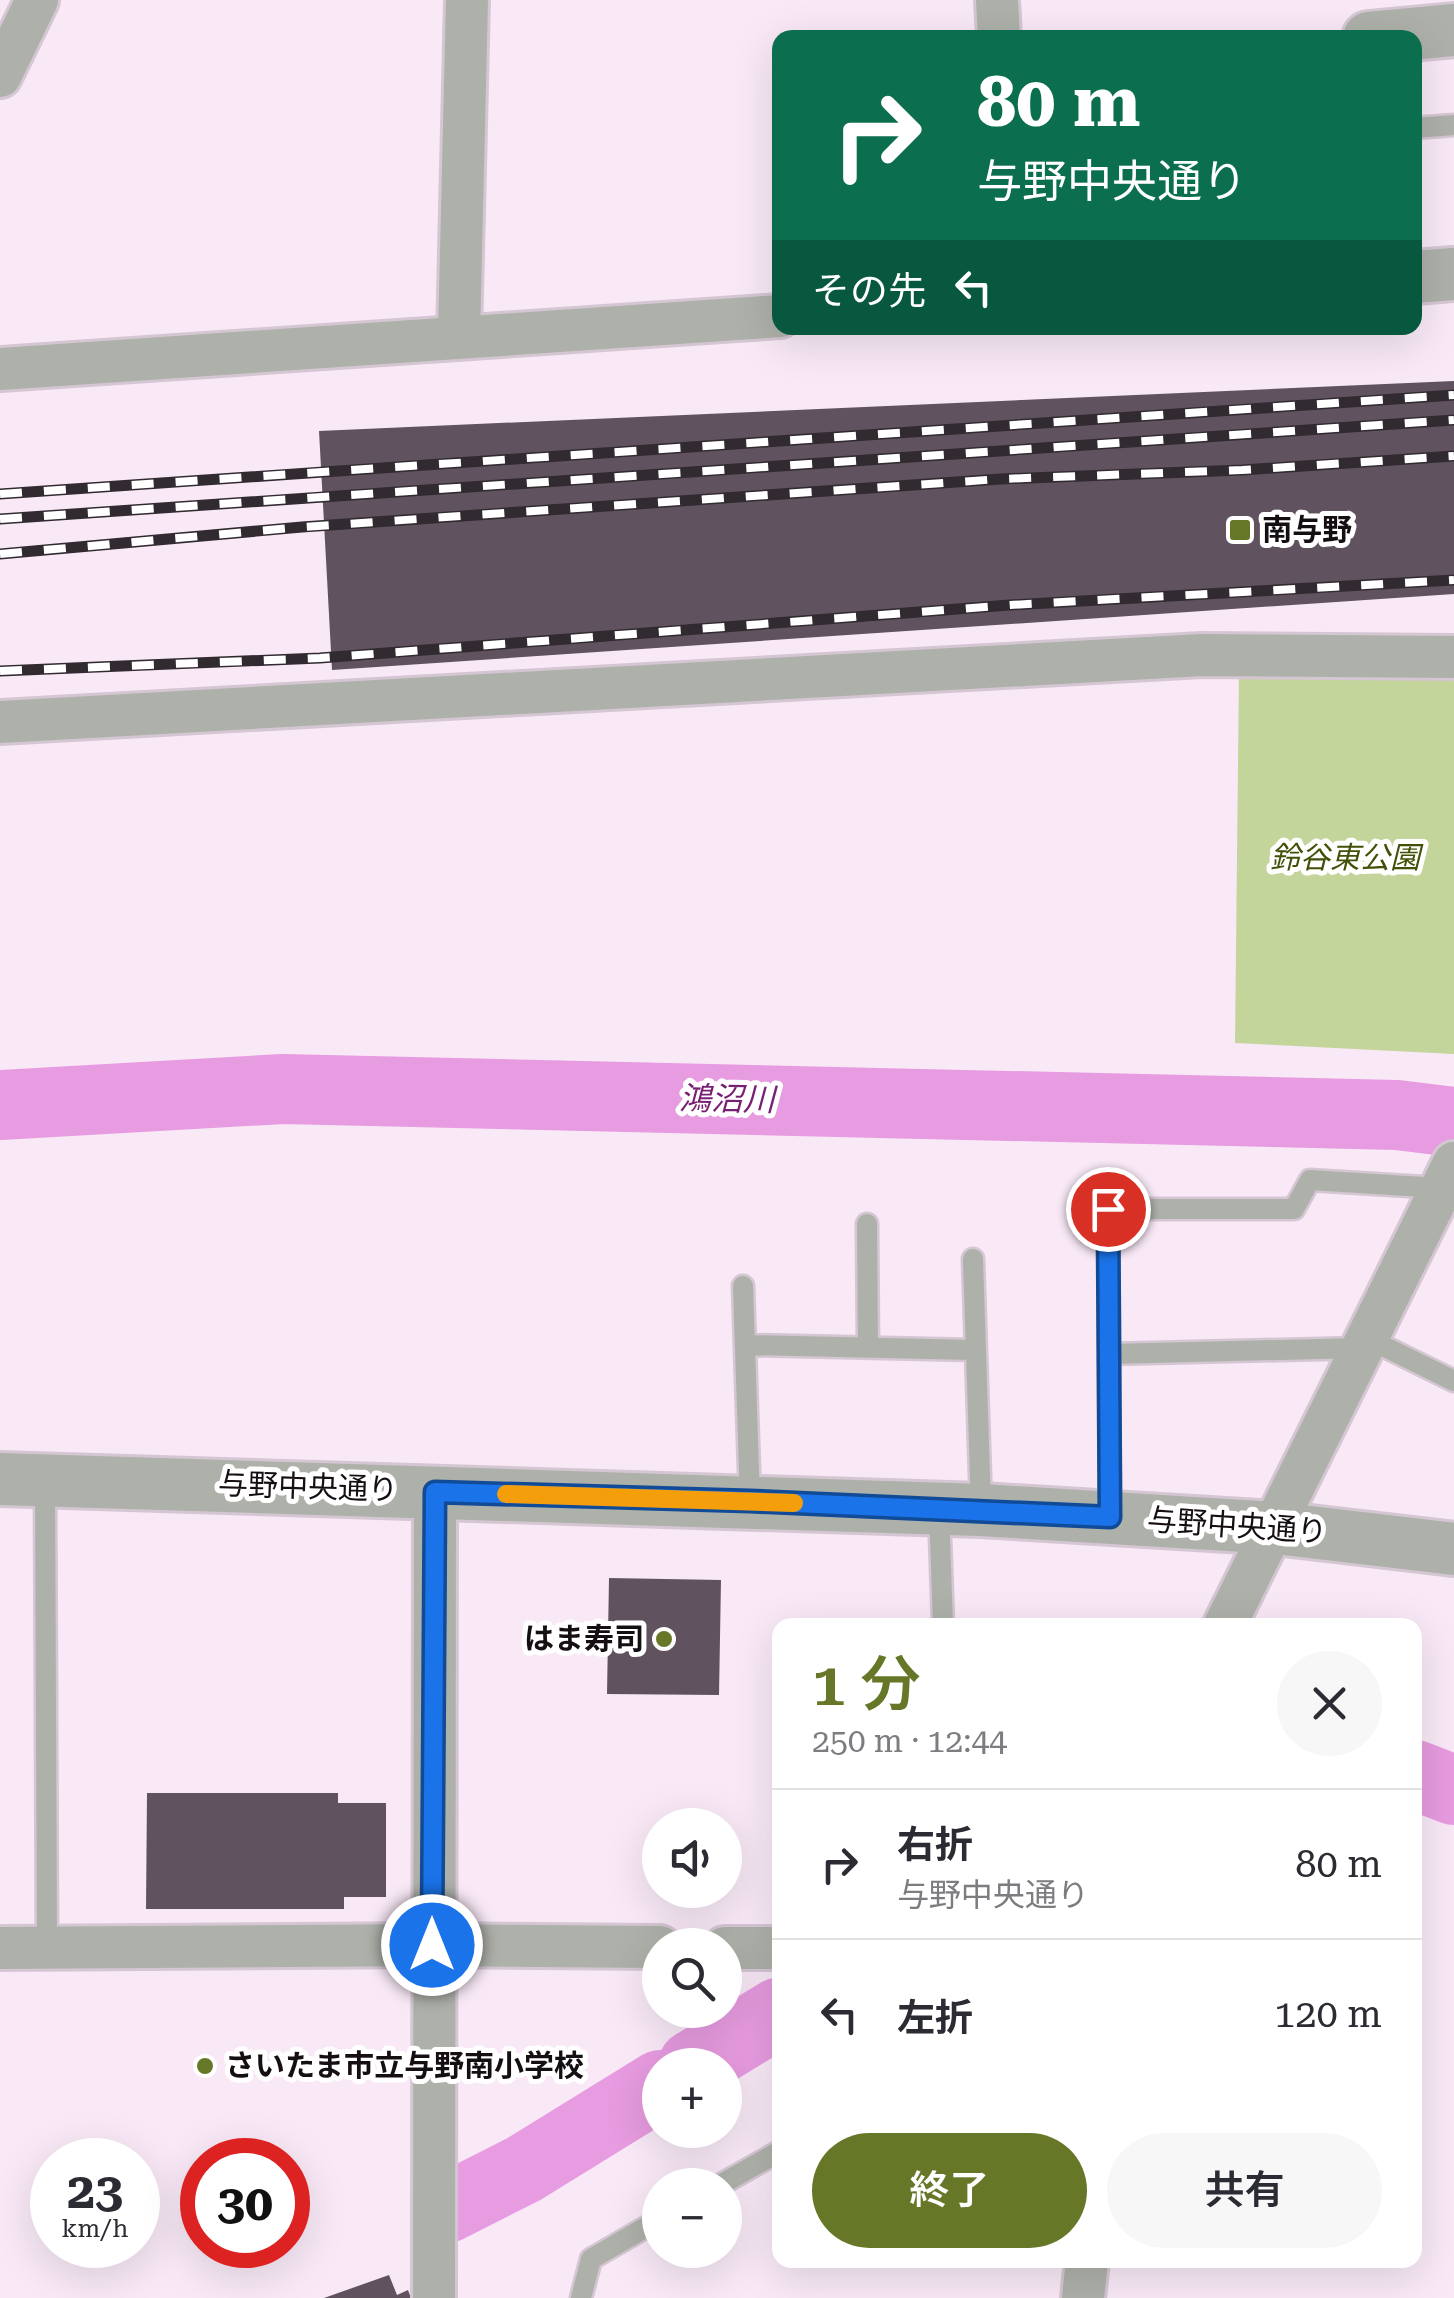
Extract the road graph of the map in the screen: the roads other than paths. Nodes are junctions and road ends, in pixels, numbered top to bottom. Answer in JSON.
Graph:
{"nodes":[{"id":1,"x":37,"y":0,"type":"edge"},
{"id":2,"x":467,"y":0,"type":"edge"},
{"id":3,"x":997,"y":0,"type":"edge"},
{"id":4,"x":999,"y":30,"type":"edge"},
{"id":5,"x":1454,"y":30,"type":"edge"},
{"id":6,"x":1422,"y":33,"type":"edge"},
{"id":7,"x":0,"y":76,"type":"edge"},
{"id":8,"x":1454,"y":125,"type":"edge"},
{"id":9,"x":1422,"y":127,"type":"edge"},
{"id":10,"x":1454,"y":274,"type":"edge"},
{"id":11,"x":1422,"y":276,"type":"edge"},
{"id":12,"x":772,"y":316,"type":"edge"},
{"id":13,"x":459,"y":336,"type":"junction"},
{"id":14,"x":0,"y":369,"type":"edge"},
{"id":15,"x":1454,"y":658,"type":"edge"},
{"id":16,"x":0,"y":722,"type":"edge"},
{"id":17,"x":1449,"y":1173,"type":"edge"},
{"id":18,"x":867,"y":1224,"type":"dead end"},
{"id":19,"x":973,"y":1259,"type":"dead end"},
{"id":20,"x":744,"y":1286,"type":"dead end"},
{"id":21,"x":1364,"y":1343,"type":"junction"},
{"id":22,"x":745,"y":1345,"type":"junction"},
{"id":23,"x":868,"y":1348,"type":"junction"},
{"id":24,"x":974,"y":1350,"type":"junction"},
{"id":25,"x":1109,"y":1354,"type":"junction"},
{"id":26,"x":1454,"y":1381,"type":"edge"},
{"id":27,"x":22,"y":1479,"type":"edge"},
{"id":28,"x":435,"y":1492,"type":"junction"},
{"id":29,"x":750,"y":1501,"type":"junction"},
{"id":30,"x":960,"y":1509,"type":"junction"},
{"id":31,"x":1110,"y":1517,"type":"junction"},
{"id":32,"x":1276,"y":1528,"type":"junction"},
{"id":33,"x":1454,"y":1549,"type":"edge"},
{"id":34,"x":943,"y":1618,"type":"edge"},
{"id":35,"x":1229,"y":1618,"type":"edge"},
{"id":36,"x":432,"y":1945,"type":"junction"},
{"id":37,"x":48,"y":1947,"type":"junction"},
{"id":38,"x":642,"y":1947,"type":"edge"},
{"id":39,"x":0,"y":1948,"type":"edge"},
{"id":40,"x":742,"y":1948,"type":"edge"},
{"id":41,"x":772,"y":1948,"type":"edge"},
{"id":42,"x":772,"y":2156,"type":"edge"},
{"id":43,"x":742,"y":2173,"type":"edge"},
{"id":44,"x":642,"y":2229,"type":"edge"},
{"id":45,"x":434,"y":2298,"type":"edge"},
{"id":46,"x":581,"y":2298,"type":"edge"}],
"edges":[{"from":1,"to":7,"type":"street"},
{"from":2,"to":13,"type":"street"},
{"from":3,"to":4,"type":"street"},
{"from":5,"to":6,"type":"street"},
{"from":8,"to":9,"type":"lane"},
{"from":10,"to":11,"type":"street"},
{"from":12,"to":13,"type":"street"},
{"from":13,"to":14,"type":"street"},
{"from":15,"to":16,"type":"street"},
{"from":17,"to":21,"type":"street"},
{"from":17,"to":25,"type":"lane"},
{"from":18,"to":23,"type":"lane"},
{"from":19,"to":24,"type":"lane"},
{"from":20,"to":22,"type":"lane"},
{"from":21,"to":25,"type":"lane"},
{"from":21,"to":26,"type":"lane"},
{"from":21,"to":32,"type":"street"},
{"from":22,"to":23,"type":"lane"},
{"from":22,"to":29,"type":"lane"},
{"from":23,"to":24,"type":"lane"},
{"from":24,"to":30,"type":"lane"},
{"from":25,"to":31,"type":"lane"},
{"from":27,"to":28,"type":"street","name":"与野中央通り"},
{"from":27,"to":37,"type":"lane"},
{"from":28,"to":29,"type":"street","name":"与野中央通り"},
{"from":28,"to":36,"type":"street"},
{"from":29,"to":30,"type":"street","name":"与野中央通り"},
{"from":30,"to":31,"type":"street","name":"与野中央通り"},
{"from":30,"to":34,"type":"lane"},
{"from":31,"to":32,"type":"street","name":"与野中央通り"},
{"from":32,"to":33,"type":"street","name":"与野中央通り"},
{"from":32,"to":35,"type":"street"},
{"from":36,"to":37,"type":"street"},
{"from":36,"to":38,"type":"street"},
{"from":36,"to":45,"type":"street"},
{"from":37,"to":39,"type":"street"},
{"from":40,"to":41,"type":"street"},
{"from":42,"to":43,"type":"lane"},
{"from":44,"to":46,"type":"lane"}]}
